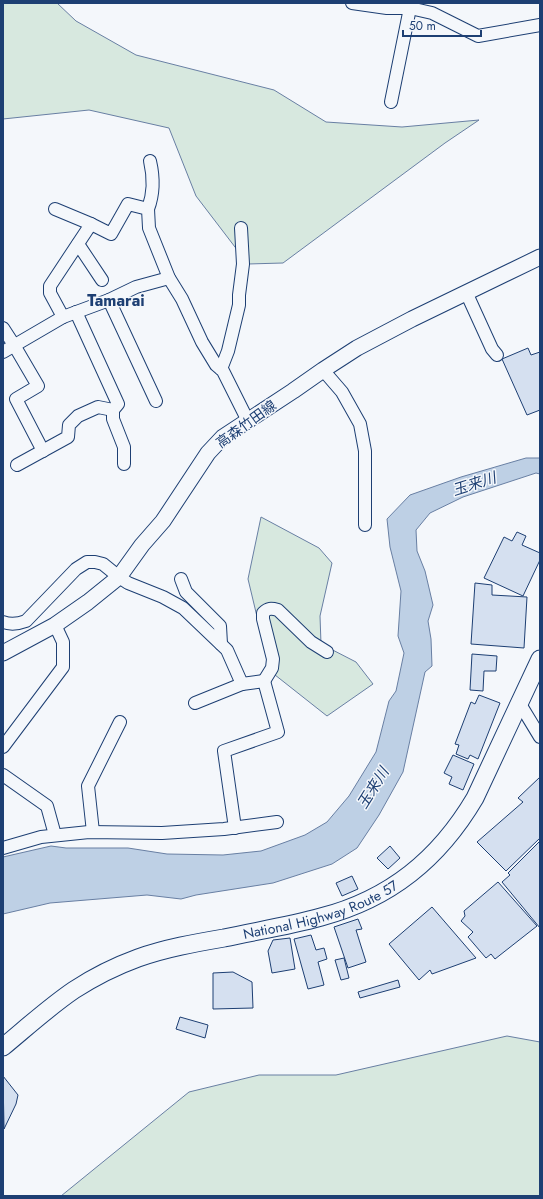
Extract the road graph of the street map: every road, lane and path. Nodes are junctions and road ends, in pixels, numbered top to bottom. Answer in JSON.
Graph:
{"nodes":[{"id":1,"x":352,"y":3,"type":"edge"},
{"id":2,"x":410,"y":8,"type":"junction"},
{"id":3,"x":540,"y":25,"type":"edge"},
{"id":4,"x":391,"y":102,"type":"dead end"},
{"id":5,"x":150,"y":161,"type":"dead end"},
{"id":6,"x":55,"y":209,"type":"dead end"},
{"id":7,"x":148,"y":209,"type":"junction"},
{"id":8,"x":91,"y":224,"type":"junction"},
{"id":9,"x":241,"y":228,"type":"dead end"},
{"id":10,"x":78,"y":244,"type":"junction"},
{"id":11,"x":540,"y":257,"type":"edge"},
{"id":12,"x":169,"y":278,"type":"junction"},
{"id":13,"x":102,"y":280,"type":"dead end"},
{"id":14,"x":466,"y":292,"type":"junction"},
{"id":15,"x":109,"y":300,"type":"junction"},
{"id":16,"x":76,"y":312,"type":"junction"},
{"id":17,"x":63,"y":317,"type":"junction"},
{"id":18,"x":3,"y":328,"type":"edge"},
{"id":19,"x":14,"y":345,"type":"junction"},
{"id":20,"x":3,"y":352,"type":"edge"},
{"id":21,"x":497,"y":355,"type":"dead end"},
{"id":22,"x":221,"y":369,"type":"junction"},
{"id":23,"x":323,"y":370,"type":"junction"},
{"id":24,"x":156,"y":401,"type":"dead end"},
{"id":25,"x":113,"y":410,"type":"junction"},
{"id":26,"x":248,"y":421,"type":"junction"},
{"id":27,"x":43,"y":451,"type":"junction"},
{"id":28,"x":124,"y":464,"type":"dead end"},
{"id":29,"x":17,"y":465,"type":"dead end"},
{"id":30,"x":365,"y":525,"type":"dead end"},
{"id":31,"x":119,"y":577,"type":"junction"},
{"id":32,"x":181,"y":579,"type":"dead end"},
{"id":33,"x":3,"y":622,"type":"edge"},
{"id":34,"x":55,"y":625,"type":"junction"},
{"id":35,"x":221,"y":644,"type":"junction"},
{"id":36,"x":328,"y":652,"type":"dead end"},
{"id":37,"x":3,"y":653,"type":"edge"},
{"id":38,"x":540,"y":659,"type":"edge"},
{"id":39,"x":264,"y":681,"type":"junction"},
{"id":40,"x":242,"y":684,"type":"junction"},
{"id":41,"x":534,"y":684,"type":"edge"},
{"id":42,"x":195,"y":704,"type":"dead end"},
{"id":43,"x":520,"y":704,"type":"junction"},
{"id":44,"x":120,"y":722,"type":"dead end"},
{"id":45,"x":540,"y":737,"type":"edge"},
{"id":46,"x":3,"y":747,"type":"edge"},
{"id":47,"x":3,"y":775,"type":"edge"},
{"id":48,"x":276,"y":822,"type":"dead end"},
{"id":49,"x":236,"y":828,"type":"junction"},
{"id":50,"x":93,"y":832,"type":"junction"},
{"id":51,"x":55,"y":835,"type":"junction"},
{"id":52,"x":3,"y":848,"type":"edge"},
{"id":53,"x":3,"y":1047,"type":"edge"}],
"edges":[{"from":1,"to":2,"type":"street"},
{"from":2,"to":3,"type":"street"},
{"from":2,"to":4,"type":"street"},
{"from":5,"to":7,"type":"street"},
{"from":6,"to":8,"type":"street"},
{"from":7,"to":8,"type":"street"},
{"from":7,"to":12,"type":"street"},
{"from":8,"to":10,"type":"street"},
{"from":9,"to":22,"type":"street"},
{"from":10,"to":13,"type":"street"},
{"from":10,"to":17,"type":"street"},
{"from":11,"to":14,"type":"main road","name":"高森竹田線"},
{"from":12,"to":15,"type":"street"},
{"from":12,"to":22,"type":"street"},
{"from":14,"to":21,"type":"street"},
{"from":14,"to":23,"type":"main road","name":"高森竹田線"},
{"from":15,"to":16,"type":"street"},
{"from":15,"to":24,"type":"street"},
{"from":16,"to":17,"type":"street"},
{"from":16,"to":25,"type":"street"},
{"from":17,"to":19,"type":"street"},
{"from":18,"to":19,"type":"street"},
{"from":19,"to":20,"type":"street"},
{"from":19,"to":27,"type":"street"},
{"from":22,"to":26,"type":"street"},
{"from":23,"to":26,"type":"main road","name":"高森竹田線"},
{"from":23,"to":30,"type":"street"},
{"from":25,"to":27,"type":"street"},
{"from":25,"to":28,"type":"street"},
{"from":26,"to":31,"type":"main road","name":"高森竹田線"},
{"from":27,"to":29,"type":"street"},
{"from":31,"to":33,"type":"street"},
{"from":31,"to":34,"type":"main road","name":"高森竹田線"},
{"from":31,"to":35,"type":"street"},
{"from":32,"to":35,"type":"street"},
{"from":34,"to":37,"type":"main road","name":"高森竹田線"},
{"from":34,"to":46,"type":"street"},
{"from":35,"to":40,"type":"street"},
{"from":36,"to":39,"type":"street"},
{"from":38,"to":41,"type":"highway","name":"National Highway Route 57"},
{"from":39,"to":40,"type":"street"},
{"from":39,"to":49,"type":"street"},
{"from":40,"to":42,"type":"street"},
{"from":41,"to":43,"type":"highway","name":"National Highway Route 57"},
{"from":43,"to":45,"type":"street"},
{"from":43,"to":53,"type":"highway","name":"National Highway Route 57"},
{"from":44,"to":50,"type":"street"},
{"from":47,"to":51,"type":"street"},
{"from":48,"to":49,"type":"street"},
{"from":49,"to":50,"type":"street"},
{"from":50,"to":51,"type":"street"},
{"from":51,"to":52,"type":"street"}]}
